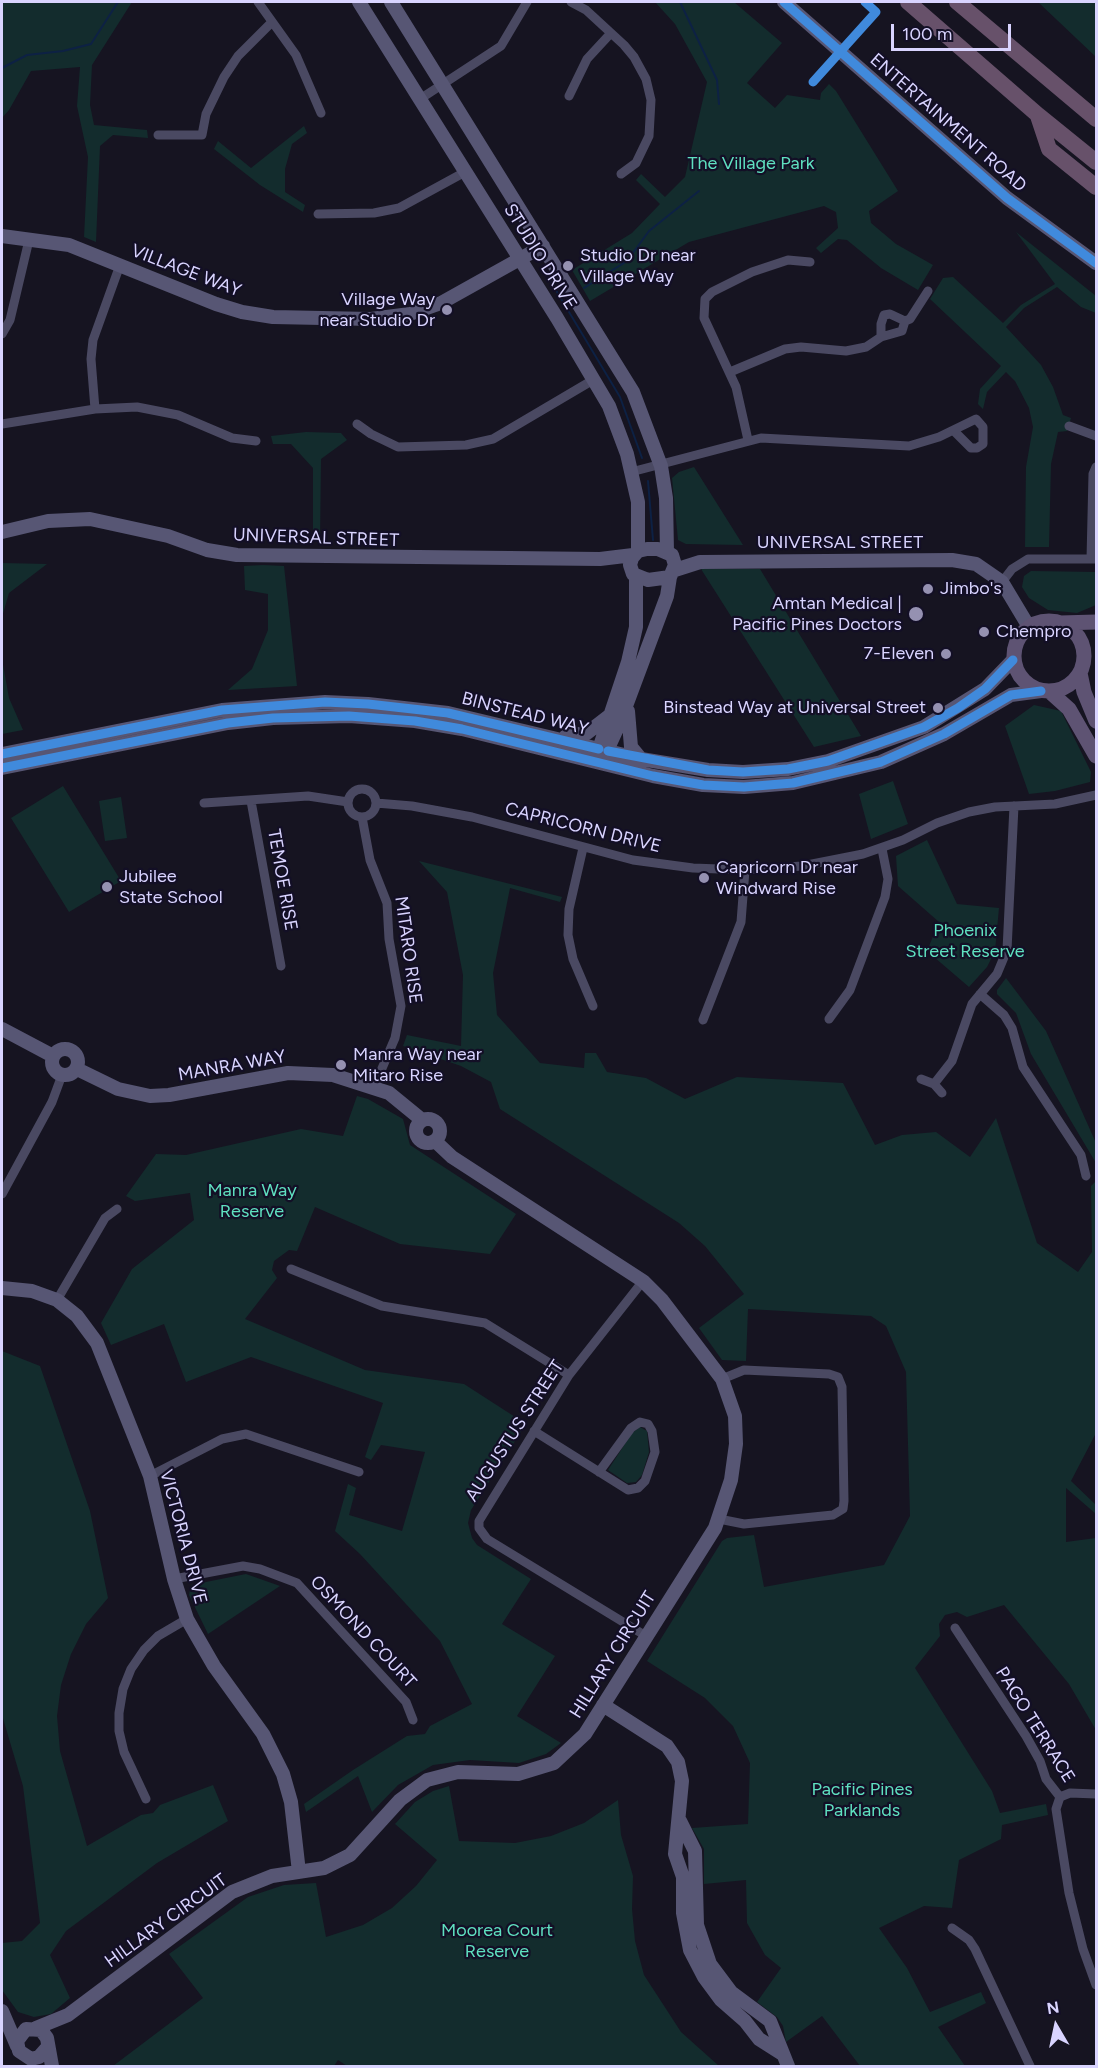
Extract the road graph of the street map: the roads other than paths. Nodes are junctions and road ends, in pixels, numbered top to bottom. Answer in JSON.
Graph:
{"nodes":[{"id":1,"x":258,"y":2,"type":"edge"},
{"id":2,"x":359,"y":2,"type":"edge"},
{"id":3,"x":391,"y":2,"type":"edge"},
{"id":4,"x":527,"y":2,"type":"edge"},
{"id":5,"x":571,"y":2,"type":"edge"},
{"id":6,"x":784,"y":2,"type":"edge"},
{"id":7,"x":908,"y":2,"type":"edge"},
{"id":8,"x":957,"y":2,"type":"edge"},
{"id":9,"x":272,"y":22,"type":"junction"},
{"id":10,"x":611,"y":33,"type":"junction"},
{"id":11,"x":443,"y":85,"type":"junction"},
{"id":12,"x":569,"y":96,"type":"dead end"},
{"id":13,"x":420,"y":99,"type":"junction"},
{"id":14,"x":321,"y":114,"type":"dead end"},
{"id":15,"x":1038,"y":116,"type":"junction"},
{"id":16,"x":1096,"y":119,"type":"edge"},
{"id":17,"x":158,"y":135,"type":"dead end"},
{"id":18,"x":1096,"y":162,"type":"edge"},
{"id":19,"x":465,"y":172,"type":"junction"},
{"id":20,"x":621,"y":174,"type":"dead end"},
{"id":21,"x":1096,"y":187,"type":"edge"},
{"id":22,"x":318,"y":214,"type":"dead end"},
{"id":23,"x":2,"y":236,"type":"edge"},
{"id":24,"x":29,"y":240,"type":"junction"},
{"id":25,"x":541,"y":243,"type":"junction"},
{"id":26,"x":518,"y":257,"type":"junction"},
{"id":27,"x":810,"y":262,"type":"dead end"},
{"id":28,"x":1096,"y":264,"type":"edge"},
{"id":29,"x":120,"y":265,"type":"junction"},
{"id":30,"x":928,"y":291,"type":"dead end"},
{"id":31,"x":904,"y":321,"type":"junction"},
{"id":32,"x":2,"y":334,"type":"edge"},
{"id":33,"x":881,"y":337,"type":"junction"},
{"id":34,"x":730,"y":372,"type":"junction"},
{"id":35,"x":593,"y":380,"type":"junction"},
{"id":36,"x":95,"y":409,"type":"junction"},
{"id":37,"x":2,"y":424,"type":"edge"},
{"id":38,"x":357,"y":424,"type":"dead end"},
{"id":39,"x":1070,"y":426,"type":"dead end"},
{"id":40,"x":954,"y":430,"type":"dead end"},
{"id":41,"x":1096,"y":436,"type":"edge"},
{"id":42,"x":748,"y":440,"type":"junction"},
{"id":43,"x":256,"y":441,"type":"dead end"},
{"id":44,"x":661,"y":466,"type":"junction"},
{"id":45,"x":1096,"y":467,"type":"edge"},
{"id":46,"x":631,"y":472,"type":"junction"},
{"id":47,"x":2,"y":532,"type":"edge"},
{"id":48,"x":667,"y":552,"type":"junction"},
{"id":49,"x":636,"y":553,"type":"junction"},
{"id":50,"x":600,"y":559,"type":"junction"},
{"id":51,"x":1094,"y":559,"type":"edge"},
{"id":52,"x":634,"y":574,"type":"junction"},
{"id":53,"x":672,"y":574,"type":"junction"},
{"id":54,"x":1002,"y":582,"type":"junction"},
{"id":55,"x":1096,"y":622,"type":"edge"},
{"id":56,"x":1060,"y":623,"type":"junction"},
{"id":57,"x":1029,"y":627,"type":"junction"},
{"id":58,"x":1096,"y":644,"type":"edge"},
{"id":59,"x":1013,"y":660,"type":"junction"},
{"id":60,"x":1082,"y":666,"type":"junction"},
{"id":61,"x":1045,"y":691,"type":"junction"},
{"id":62,"x":627,"y":702,"type":"junction"},
{"id":63,"x":610,"y":715,"type":"junction"},
{"id":64,"x":1096,"y":721,"type":"edge"},
{"id":65,"x":543,"y":734,"type":"junction"},
{"id":66,"x":603,"y":750,"type":"junction"},
{"id":67,"x":2,"y":753,"type":"edge"},
{"id":68,"x":1096,"y":756,"type":"edge"},
{"id":69,"x":641,"y":759,"type":"junction"},
{"id":70,"x":598,"y":765,"type":"junction"},
{"id":71,"x":2,"y":768,"type":"edge"},
{"id":72,"x":1096,"y":795,"type":"edge"},
{"id":73,"x":251,"y":801,"type":"junction"},
{"id":74,"x":348,"y":802,"type":"junction"},
{"id":75,"x":204,"y":803,"type":"dead end"},
{"id":76,"x":376,"y":803,"type":"junction"},
{"id":77,"x":1014,"y":806,"type":"junction"},
{"id":78,"x":362,"y":817,"type":"junction"},
{"id":79,"x":583,"y":848,"type":"junction"},
{"id":80,"x":882,"y":849,"type":"junction"},
{"id":81,"x":745,"y":870,"type":"junction"},
{"id":82,"x":280,"y":966,"type":"dead end"},
{"id":83,"x":980,"y":994,"type":"junction"},
{"id":84,"x":593,"y":1006,"type":"dead end"},
{"id":85,"x":829,"y":1019,"type":"dead end"},
{"id":86,"x":702,"y":1020,"type":"dead end"},
{"id":87,"x":2,"y":1029,"type":"edge"},
{"id":88,"x":53,"y":1056,"type":"junction"},
{"id":89,"x":77,"y":1069,"type":"junction"},
{"id":90,"x":62,"y":1075,"type":"junction"},
{"id":91,"x":921,"y":1079,"type":"dead end"},
{"id":92,"x":934,"y":1084,"type":"junction"},
{"id":93,"x":374,"y":1087,"type":"junction"},
{"id":94,"x":942,"y":1093,"type":"dead end"},
{"id":95,"x":435,"y":1141,"type":"joint"},
{"id":96,"x":1086,"y":1176,"type":"dead end"},
{"id":97,"x":2,"y":1194,"type":"edge"},
{"id":98,"x":117,"y":1209,"type":"dead end"},
{"id":99,"x":291,"y":1269,"type":"dead end"},
{"id":100,"x":643,"y":1281,"type":"junction"},
{"id":101,"x":2,"y":1288,"type":"edge"},
{"id":102,"x":57,"y":1300,"type":"junction"},
{"id":103,"x":570,"y":1375,"type":"junction"},
{"id":104,"x":722,"y":1379,"type":"junction"},
{"id":105,"x":534,"y":1431,"type":"junction"},
{"id":106,"x":359,"y":1472,"type":"dead end"},
{"id":107,"x":599,"y":1472,"type":"junction"},
{"id":108,"x":150,"y":1476,"type":"junction"},
{"id":109,"x":719,"y":1520,"type":"junction"},
{"id":110,"x":174,"y":1579,"type":"junction"},
{"id":111,"x":187,"y":1619,"type":"junction"},
{"id":112,"x":955,"y":1628,"type":"dead end"},
{"id":113,"x":646,"y":1636,"type":"junction"},
{"id":114,"x":603,"y":1705,"type":"junction"},
{"id":115,"x":414,"y":1720,"type":"dead end"},
{"id":116,"x":1096,"y":1794,"type":"edge"},
{"id":117,"x":1060,"y":1797,"type":"junction"},
{"id":118,"x":146,"y":1799,"type":"dead end"},
{"id":119,"x":679,"y":1820,"type":"junction"},
{"id":120,"x":695,"y":1854,"type":"junction"},
{"id":121,"x":676,"y":1858,"type":"junction"},
{"id":122,"x":299,"y":1872,"type":"junction"},
{"id":123,"x":952,"y":1928,"type":"dead end"},
{"id":124,"x":1096,"y":1984,"type":"edge"},
{"id":125,"x":2,"y":2011,"type":"edge"},
{"id":126,"x":68,"y":2015,"type":"junction"},
{"id":127,"x":770,"y":2021,"type":"junction"},
{"id":128,"x":34,"y":2028,"type":"junction"},
{"id":129,"x":754,"y":2034,"type":"junction"},
{"id":130,"x":17,"y":2046,"type":"junction"},
{"id":131,"x":48,"y":2046,"type":"junction"},
{"id":132,"x":781,"y":2053,"type":"junction"},
{"id":133,"x":30,"y":2059,"type":"junction"},
{"id":134,"x":44,"y":2067,"type":"edge"},
{"id":135,"x":52,"y":2067,"type":"edge"},
{"id":136,"x":788,"y":2067,"type":"edge"},
{"id":137,"x":1030,"y":2067,"type":"edge"}],
"edges":[{"from":1,"to":9,"type":"street"},
{"from":2,"to":13,"type":"street","name":"STUDIO DRIVE"},
{"from":3,"to":11,"type":"street","name":"STUDIO DRIVE"},
{"from":4,"to":11,"type":"street"},
{"from":5,"to":10,"type":"street"},
{"from":6,"to":28,"type":"street","name":"ENTERTAINMENT ROAD"},
{"from":7,"to":15,"type":"highway"},
{"from":8,"to":16,"type":"highway"},
{"from":9,"to":14,"type":"street"},
{"from":9,"to":17,"type":"street"},
{"from":10,"to":12,"type":"street"},
{"from":10,"to":20,"type":"street"},
{"from":11,"to":13,"type":"street"},
{"from":11,"to":25,"type":"street","name":"STUDIO DRIVE"},
{"from":13,"to":19,"type":"street","name":"STUDIO DRIVE"},
{"from":15,"to":18,"type":"highway"},
{"from":15,"to":21,"type":"highway"},
{"from":19,"to":22,"type":"street"},
{"from":19,"to":26,"type":"street","name":"STUDIO DRIVE"},
{"from":23,"to":24,"type":"street","name":"VILLAGE WAY"},
{"from":24,"to":29,"type":"street","name":"VILLAGE WAY"},
{"from":24,"to":32,"type":"street"},
{"from":25,"to":26,"type":"street","name":"VILLAGE WAY"},
{"from":25,"to":44,"type":"street","name":"STUDIO DRIVE"},
{"from":26,"to":29,"type":"street","name":"VILLAGE WAY"},
{"from":26,"to":35,"type":"street","name":"STUDIO DRIVE"},
{"from":27,"to":34,"type":"street"},
{"from":29,"to":36,"type":"street"},
{"from":30,"to":31,"type":"street"},
{"from":31,"to":33,"type":"street"},
{"from":31,"to":33,"type":"street"},
{"from":33,"to":34,"type":"street"},
{"from":34,"to":42,"type":"street"},
{"from":35,"to":38,"type":"street"},
{"from":35,"to":46,"type":"street","name":"STUDIO DRIVE"},
{"from":36,"to":37,"type":"street"},
{"from":36,"to":43,"type":"street"},
{"from":39,"to":41,"type":"street"},
{"from":40,"to":42,"type":"street"},
{"from":42,"to":44,"type":"street"},
{"from":44,"to":46,"type":"street"},
{"from":44,"to":48,"type":"street","name":"STUDIO DRIVE"},
{"from":45,"to":51,"type":"street"},
{"from":46,"to":49,"type":"street","name":"STUDIO DRIVE"},
{"from":47,"to":50,"type":"street","name":"UNIVERSAL STREET"},
{"from":48,"to":49,"type":"street"},
{"from":48,"to":53,"type":"street"},
{"from":49,"to":50,"type":"street","name":"UNIVERSAL STREET"},
{"from":49,"to":52,"type":"street"},
{"from":50,"to":52,"type":"street","name":"UNIVERSAL STREET"},
{"from":51,"to":54,"type":"street"},
{"from":52,"to":53,"type":"street"},
{"from":52,"to":63,"type":"street"},
{"from":53,"to":54,"type":"street","name":"UNIVERSAL STREET"},
{"from":53,"to":62,"type":"street"},
{"from":54,"to":57,"type":"street","name":"UNIVERSAL STREET"},
{"from":55,"to":56,"type":"main road"},
{"from":56,"to":57,"type":"main road"},
{"from":56,"to":60,"type":"main road"},
{"from":57,"to":59,"type":"main road"},
{"from":58,"to":60,"type":"main road"},
{"from":59,"to":61,"type":"main road"},
{"from":59,"to":69,"type":"street","name":"BINSTEAD WAY"},
{"from":60,"to":61,"type":"main road"},
{"from":60,"to":64,"type":"main road"},
{"from":61,"to":68,"type":"main road"},
{"from":61,"to":70,"type":"street","name":"BINSTEAD WAY"},
{"from":62,"to":66,"type":"street"},
{"from":62,"to":69,"type":"street"},
{"from":63,"to":65,"type":"street"},
{"from":63,"to":66,"type":"street"},
{"from":65,"to":66,"type":"street","name":"BINSTEAD WAY"},
{"from":65,"to":67,"type":"street","name":"BINSTEAD WAY"},
{"from":66,"to":69,"type":"street","name":"BINSTEAD WAY"},
{"from":66,"to":70,"type":"street"},
{"from":70,"to":71,"type":"street","name":"BINSTEAD WAY"},
{"from":72,"to":77,"type":"street","name":"CAPRICORN DRIVE"},
{"from":73,"to":74,"type":"street"},
{"from":73,"to":75,"type":"street"},
{"from":73,"to":82,"type":"street","name":"TEMOE RISE"},
{"from":74,"to":76,"type":"street"},
{"from":74,"to":78,"type":"street"},
{"from":76,"to":78,"type":"street"},
{"from":76,"to":79,"type":"street","name":"CAPRICORN DRIVE"},
{"from":77,"to":80,"type":"street","name":"CAPRICORN DRIVE"},
{"from":77,"to":83,"type":"street"},
{"from":78,"to":93,"type":"street","name":"MITARO RISE"},
{"from":79,"to":81,"type":"street","name":"CAPRICORN DRIVE"},
{"from":79,"to":84,"type":"street"},
{"from":80,"to":81,"type":"street","name":"CAPRICORN DRIVE"},
{"from":80,"to":85,"type":"street"},
{"from":81,"to":86,"type":"street"},
{"from":83,"to":92,"type":"street"},
{"from":83,"to":96,"type":"street"},
{"from":87,"to":88,"type":"street","name":"MANRA WAY"},
{"from":88,"to":89,"type":"street","name":"MANRA WAY"},
{"from":88,"to":90,"type":"street"},
{"from":89,"to":90,"type":"street"},
{"from":89,"to":93,"type":"street","name":"MANRA WAY"},
{"from":90,"to":97,"type":"street"},
{"from":91,"to":92,"type":"street"},
{"from":92,"to":94,"type":"street"},
{"from":93,"to":95,"type":"street","name":"MANRA WAY"},
{"from":95,"to":100,"type":"street","name":"HILLARY CIRCUIT"},
{"from":98,"to":102,"type":"street"},
{"from":99,"to":103,"type":"street"},
{"from":100,"to":103,"type":"street","name":"AUGUSTUS STREET"},
{"from":100,"to":104,"type":"street","name":"HILLARY CIRCUIT"},
{"from":101,"to":102,"type":"street","name":"VICTORIA DRIVE"},
{"from":102,"to":108,"type":"street","name":"VICTORIA DRIVE"},
{"from":103,"to":105,"type":"street","name":"AUGUSTUS STREET"},
{"from":104,"to":109,"type":"street","name":"HILLARY CIRCUIT"},
{"from":104,"to":109,"type":"street"},
{"from":105,"to":107,"type":"street"},
{"from":105,"to":113,"type":"street","name":"AUGUSTUS STREET"},
{"from":106,"to":108,"type":"street"},
{"from":107,"to":107,"type":"street"},
{"from":108,"to":110,"type":"street","name":"VICTORIA DRIVE"},
{"from":109,"to":113,"type":"street","name":"HILLARY CIRCUIT"},
{"from":110,"to":111,"type":"street","name":"VICTORIA DRIVE"},
{"from":110,"to":115,"type":"street","name":"OSMOND COURT"},
{"from":111,"to":118,"type":"street"},
{"from":111,"to":122,"type":"street","name":"VICTORIA DRIVE"},
{"from":112,"to":117,"type":"street","name":"PAGO TERRACE"},
{"from":113,"to":114,"type":"street","name":"HILLARY CIRCUIT"},
{"from":114,"to":119,"type":"street"},
{"from":114,"to":122,"type":"street","name":"HILLARY CIRCUIT"},
{"from":116,"to":117,"type":"street"},
{"from":117,"to":124,"type":"street","name":"PAGO TERRACE"},
{"from":119,"to":120,"type":"street"},
{"from":119,"to":121,"type":"street"},
{"from":120,"to":121,"type":"street"},
{"from":120,"to":127,"type":"street"},
{"from":121,"to":129,"type":"street"},
{"from":122,"to":126,"type":"street","name":"HILLARY CIRCUIT"},
{"from":123,"to":137,"type":"street"},
{"from":125,"to":128,"type":"street"},
{"from":125,"to":130,"type":"street"},
{"from":126,"to":128,"type":"street","name":"HILLARY CIRCUIT"},
{"from":126,"to":131,"type":"street","name":"HILLARY CIRCUIT"},
{"from":127,"to":129,"type":"street"},
{"from":127,"to":132,"type":"street"},
{"from":128,"to":130,"type":"street"},
{"from":128,"to":131,"type":"street"},
{"from":129,"to":132,"type":"street"},
{"from":130,"to":133,"type":"street"},
{"from":131,"to":133,"type":"street"},
{"from":131,"to":135,"type":"street"},
{"from":132,"to":136,"type":"street"},
{"from":133,"to":134,"type":"street"}]}
